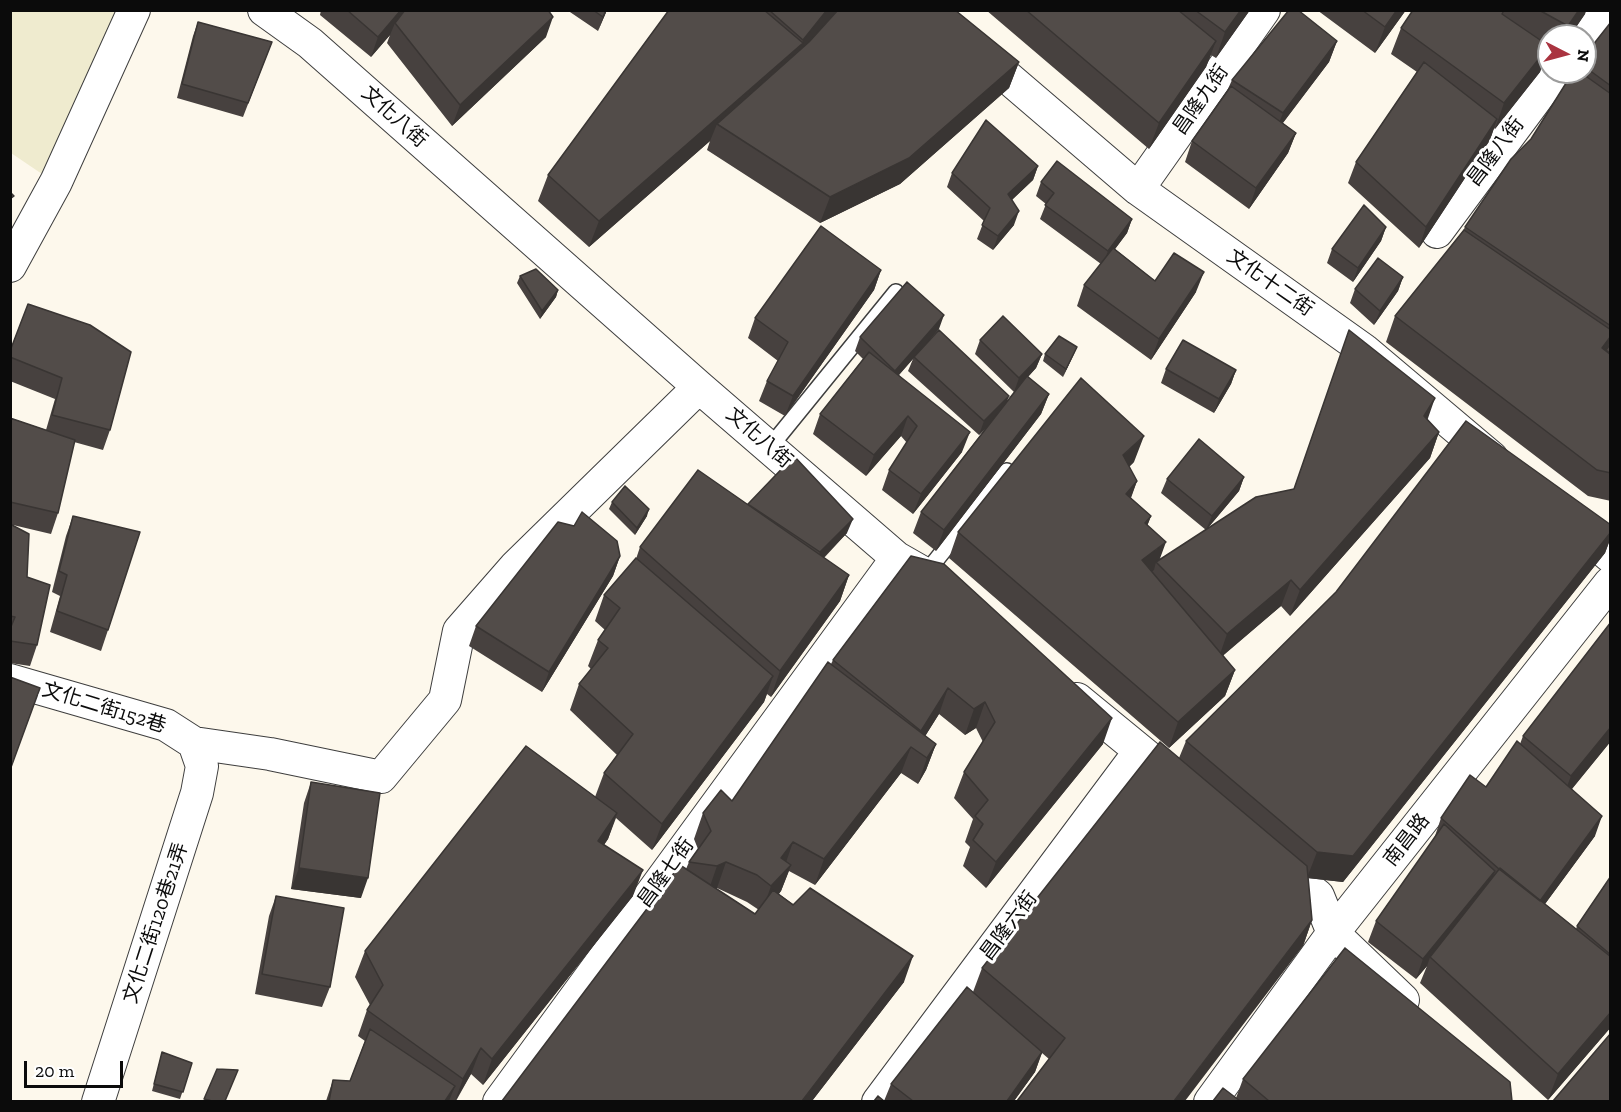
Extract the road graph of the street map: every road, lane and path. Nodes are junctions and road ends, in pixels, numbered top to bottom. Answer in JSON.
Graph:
{"nodes":[{"id":1,"x":134,"y":10,"type":"edge"},
{"id":2,"x":264,"y":10,"type":"edge"},
{"id":3,"x":929,"y":10,"type":"edge"},
{"id":4,"x":1264,"y":10,"type":"edge"},
{"id":5,"x":1602,"y":10,"type":"edge"},
{"id":6,"x":1592,"y":24,"type":"edge"},
{"id":7,"x":1547,"y":84,"type":"edge"},
{"id":8,"x":1138,"y":189,"type":"junction"},
{"id":9,"x":1437,"y":232,"type":"edge"},
{"id":10,"x":10,"y":266,"type":"edge"},
{"id":11,"x":896,"y":292,"type":"edge"},
{"id":12,"x":699,"y":387,"type":"junction"},
{"id":13,"x":770,"y":447,"type":"junction"},
{"id":14,"x":1007,"y":471,"type":"edge"},
{"id":15,"x":1510,"y":472,"type":"edge"},
{"id":16,"x":1546,"y":503,"type":"edge"},
{"id":17,"x":1611,"y":556,"type":"edge"},
{"id":18,"x":897,"y":558,"type":"junction"},
{"id":19,"x":925,"y":574,"type":"junction"},
{"id":20,"x":1611,"y":583,"type":"edge"},
{"id":21,"x":961,"y":604,"type":"edge"},
{"id":22,"x":10,"y":680,"type":"edge"},
{"id":23,"x":1059,"y":685,"type":"edge"},
{"id":24,"x":194,"y":743,"type":"junction"},
{"id":25,"x":1140,"y":751,"type":"junction"},
{"id":26,"x":1202,"y":801,"type":"edge"},
{"id":27,"x":1256,"y":845,"type":"edge"},
{"id":28,"x":1333,"y":933,"type":"junction"},
{"id":29,"x":1419,"y":1016,"type":"edge"},
{"id":30,"x":98,"y":1101,"type":"edge"},
{"id":31,"x":499,"y":1101,"type":"edge"},
{"id":32,"x":878,"y":1101,"type":"edge"},
{"id":33,"x":1210,"y":1101,"type":"edge"}],
"edges":[{"from":1,"to":10,"type":"street"},
{"from":2,"to":12,"type":"street","name":"文化八街"},
{"from":3,"to":8,"type":"street","name":"文化十二街"},
{"from":4,"to":8,"type":"street","name":"昌隆九街"},
{"from":5,"to":6,"type":"street"},
{"from":7,"to":9,"type":"street","name":"昌隆八街"},
{"from":8,"to":15,"type":"street","name":"文化十二街"},
{"from":11,"to":13,"type":"lane"},
{"from":12,"to":13,"type":"street","name":"文化八街"},
{"from":12,"to":24,"type":"street"},
{"from":13,"to":18,"type":"street","name":"文化八街"},
{"from":14,"to":19,"type":"lane"},
{"from":16,"to":17,"type":"street"},
{"from":18,"to":19,"type":"street","name":"文化八街"},
{"from":18,"to":31,"type":"street","name":"昌隆七街"},
{"from":19,"to":21,"type":"street","name":"文化八街"},
{"from":20,"to":28,"type":"street","name":"南昌路"},
{"from":22,"to":24,"type":"street","name":"文化二街152巷"},
{"from":23,"to":25,"type":"street"},
{"from":24,"to":30,"type":"street","name":"文化二街120巷21弄"},
{"from":25,"to":26,"type":"street"},
{"from":25,"to":32,"type":"street","name":"昌隆六街"},
{"from":27,"to":28,"type":"street"},
{"from":28,"to":29,"type":"street"},
{"from":28,"to":33,"type":"street","name":"南昌路"}]}
